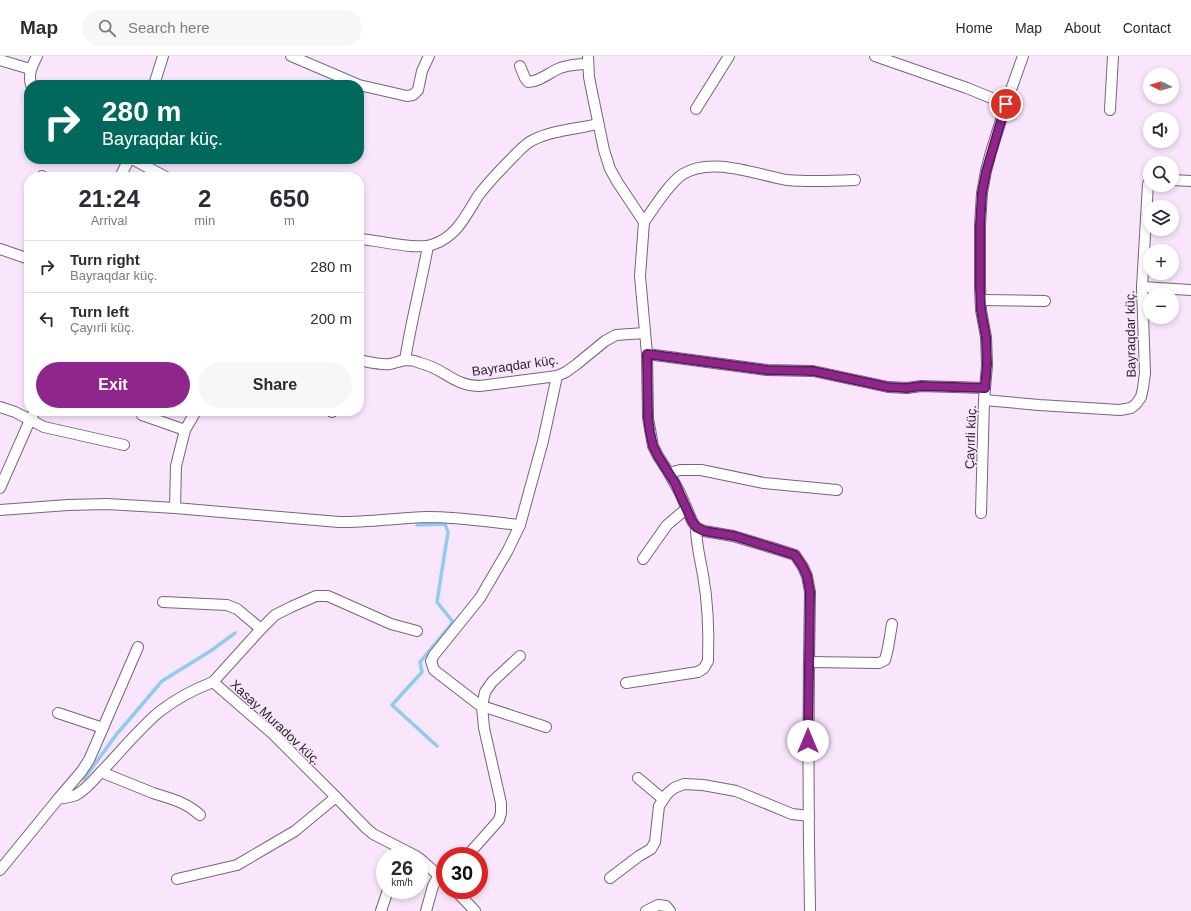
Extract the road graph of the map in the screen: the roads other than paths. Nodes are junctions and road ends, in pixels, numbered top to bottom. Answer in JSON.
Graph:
{"nodes":[{"id":1,"x":37,"y":56,"type":"edge"},
{"id":2,"x":163,"y":56,"type":"edge"},
{"id":3,"x":290,"y":56,"type":"edge"},
{"id":4,"x":429,"y":56,"type":"edge"},
{"id":5,"x":730,"y":56,"type":"edge"},
{"id":6,"x":874,"y":56,"type":"edge"},
{"id":7,"x":1024,"y":56,"type":"edge"},
{"id":8,"x":1113,"y":56,"type":"edge"},
{"id":9,"x":0,"y":60,"type":"edge"},
{"id":10,"x":588,"y":60,"type":"edge"},
{"id":11,"x":520,"y":66,"type":"dead end"},
{"id":12,"x":30,"y":69,"type":"junction"},
{"id":13,"x":30,"y":80,"type":"edge"},
{"id":14,"x":156,"y":80,"type":"edge"},
{"id":15,"x":337,"y":80,"type":"edge"},
{"id":16,"x":364,"y":86,"type":"edge"},
{"id":17,"x":1006,"y":104,"type":"junction"},
{"id":18,"x":696,"y":108,"type":"dead end"},
{"id":19,"x":1110,"y":110,"type":"dead end"},
{"id":20,"x":598,"y":124,"type":"junction"},
{"id":21,"x":141,"y":164,"type":"edge"},
{"id":22,"x":157,"y":172,"type":"edge"},
{"id":23,"x":855,"y":180,"type":"dead end"},
{"id":24,"x":1179,"y":180,"type":"edge"},
{"id":25,"x":1191,"y":181,"type":"edge"},
{"id":26,"x":1148,"y":192,"type":"edge"},
{"id":27,"x":644,"y":222,"type":"junction"},
{"id":28,"x":364,"y":239,"type":"edge"},
{"id":29,"x":428,"y":246,"type":"junction"},
{"id":30,"x":0,"y":249,"type":"edge"},
{"id":31,"x":24,"y":257,"type":"edge"},
{"id":32,"x":1142,"y":287,"type":"junction"},
{"id":33,"x":1191,"y":290,"type":"edge"},
{"id":34,"x":981,"y":300,"type":"junction"},
{"id":35,"x":1045,"y":300,"type":"dead end"},
{"id":36,"x":645,"y":333,"type":"junction"},
{"id":37,"x":647,"y":354,"type":"junction"},
{"id":38,"x":405,"y":360,"type":"junction"},
{"id":39,"x":364,"y":361,"type":"edge"},
{"id":40,"x":557,"y":376,"type":"junction"},
{"id":41,"x":985,"y":388,"type":"junction"},
{"id":42,"x":984,"y":400,"type":"junction"},
{"id":43,"x":0,"y":407,"type":"edge"},
{"id":44,"x":32,"y":416,"type":"edge"},
{"id":45,"x":145,"y":416,"type":"edge"},
{"id":46,"x":193,"y":416,"type":"edge"},
{"id":47,"x":30,"y":420,"type":"junction"},
{"id":48,"x":186,"y":430,"type":"junction"},
{"id":49,"x":124,"y":445,"type":"dead end"},
{"id":50,"x":669,"y":473,"type":"junction"},
{"id":51,"x":0,"y":488,"type":"edge"},
{"id":52,"x":837,"y":490,"type":"dead end"},
{"id":53,"x":175,"y":508,"type":"junction"},
{"id":54,"x":686,"y":509,"type":"junction"},
{"id":55,"x":0,"y":510,"type":"edge"},
{"id":56,"x":981,"y":513,"type":"dead end"},
{"id":57,"x":520,"y":525,"type":"junction"},
{"id":58,"x":696,"y":527,"type":"junction"},
{"id":59,"x":643,"y":559,"type":"dead end"},
{"id":60,"x":163,"y":602,"type":"dead end"},
{"id":61,"x":892,"y":624,"type":"dead end"},
{"id":62,"x":261,"y":629,"type":"junction"},
{"id":63,"x":417,"y":631,"type":"dead end"},
{"id":64,"x":138,"y":647,"type":"dead end"},
{"id":65,"x":520,"y":656,"type":"dead end"},
{"id":66,"x":809,"y":662,"type":"junction"},
{"id":67,"x":213,"y":682,"type":"junction"},
{"id":68,"x":626,"y":683,"type":"dead end"},
{"id":69,"x":482,"y":706,"type":"junction"},
{"id":70,"x":58,"y":713,"type":"dead end"},
{"id":71,"x":546,"y":727,"type":"dead end"},
{"id":72,"x":103,"y":728,"type":"junction"},
{"id":73,"x":101,"y":772,"type":"junction"},
{"id":74,"x":638,"y":778,"type":"dead end"},
{"id":75,"x":336,"y":797,"type":"junction"},
{"id":76,"x":58,"y":799,"type":"junction"},
{"id":77,"x":663,"y":799,"type":"junction"},
{"id":78,"x":200,"y":815,"type":"dead end"},
{"id":79,"x":809,"y":816,"type":"junction"},
{"id":80,"x":393,"y":847,"type":"edge"},
{"id":81,"x":475,"y":847,"type":"edge"},
{"id":82,"x":428,"y":866,"type":"edge"},
{"id":83,"x":0,"y":870,"type":"edge"},
{"id":84,"x":436,"y":873,"type":"edge"},
{"id":85,"x":610,"y":878,"type":"dead end"},
{"id":86,"x":177,"y":879,"type":"dead end"},
{"id":87,"x":436,"y":884,"type":"edge"},
{"id":88,"x":385,"y":899,"type":"edge"},
{"id":89,"x":465,"y":899,"type":"edge"},
{"id":90,"x":381,"y":911,"type":"edge"},
{"id":91,"x":426,"y":911,"type":"edge"},
{"id":92,"x":475,"y":911,"type":"edge"},
{"id":93,"x":646,"y":911,"type":"edge"},
{"id":94,"x":670,"y":911,"type":"edge"},
{"id":95,"x":810,"y":911,"type":"edge"}],
"edges":[{"from":1,"to":12,"type":"street"},
{"from":2,"to":14,"type":"street"},
{"from":3,"to":15,"type":"street"},
{"from":4,"to":16,"type":"street"},
{"from":5,"to":18,"type":"street"},
{"from":6,"to":17,"type":"street"},
{"from":7,"to":17,"type":"street","name":"Çayırli küç."},
{"from":8,"to":19,"type":"street"},
{"from":9,"to":12,"type":"street"},
{"from":10,"to":11,"type":"street"},
{"from":10,"to":20,"type":"street"},
{"from":12,"to":13,"type":"street"},
{"from":17,"to":34,"type":"street","name":"Çayırli küç."},
{"from":20,"to":27,"type":"street"},
{"from":20,"to":29,"type":"street"},
{"from":21,"to":22,"type":"street"},
{"from":23,"to":27,"type":"street"},
{"from":24,"to":25,"type":"street"},
{"from":26,"to":32,"type":"street","name":"Bayraqdar küç."},
{"from":27,"to":36,"type":"street"},
{"from":28,"to":29,"type":"street"},
{"from":29,"to":38,"type":"street"},
{"from":30,"to":31,"type":"street"},
{"from":32,"to":33,"type":"street"},
{"from":32,"to":42,"type":"street","name":"Bayraqdar küç."},
{"from":34,"to":35,"type":"street"},
{"from":34,"to":41,"type":"street","name":"Çayırli küç."},
{"from":36,"to":37,"type":"street"},
{"from":36,"to":40,"type":"street","name":"Bayraqdar küç."},
{"from":37,"to":41,"type":"street"},
{"from":37,"to":50,"type":"street"},
{"from":38,"to":39,"type":"street","name":"Bayraqdar küç."},
{"from":38,"to":40,"type":"street","name":"Bayraqdar küç."},
{"from":40,"to":57,"type":"street"},
{"from":41,"to":42,"type":"street","name":"Çayırli küç."},
{"from":42,"to":56,"type":"street","name":"Çayırli küç."},
{"from":43,"to":47,"type":"street"},
{"from":44,"to":47,"type":"street"},
{"from":45,"to":48,"type":"street"},
{"from":46,"to":48,"type":"street"},
{"from":47,"to":49,"type":"street"},
{"from":47,"to":51,"type":"street"},
{"from":48,"to":53,"type":"street"},
{"from":50,"to":52,"type":"street"},
{"from":50,"to":54,"type":"street"},
{"from":53,"to":55,"type":"street"},
{"from":53,"to":57,"type":"street"},
{"from":54,"to":58,"type":"street"},
{"from":54,"to":59,"type":"street"},
{"from":57,"to":69,"type":"street"},
{"from":58,"to":66,"type":"street"},
{"from":58,"to":68,"type":"street"},
{"from":60,"to":62,"type":"street"},
{"from":61,"to":66,"type":"street"},
{"from":62,"to":63,"type":"street"},
{"from":62,"to":67,"type":"street"},
{"from":64,"to":72,"type":"street"},
{"from":65,"to":69,"type":"street"},
{"from":66,"to":79,"type":"street"},
{"from":67,"to":73,"type":"street","name":"Xasay Muradov küç."},
{"from":67,"to":75,"type":"street","name":"Xasay Muradov küç."},
{"from":69,"to":71,"type":"street"},
{"from":69,"to":81,"type":"street"},
{"from":70,"to":72,"type":"street"},
{"from":72,"to":76,"type":"street"},
{"from":73,"to":76,"type":"street","name":"Xasay Muradov küç."},
{"from":73,"to":78,"type":"street"},
{"from":74,"to":77,"type":"street"},
{"from":75,"to":80,"type":"street","name":"Xasay Muradov küç."},
{"from":75,"to":86,"type":"street"},
{"from":76,"to":83,"type":"street"},
{"from":77,"to":79,"type":"street"},
{"from":77,"to":85,"type":"street"},
{"from":79,"to":95,"type":"street"},
{"from":82,"to":84,"type":"street"},
{"from":87,"to":91,"type":"street"},
{"from":88,"to":90,"type":"street"},
{"from":89,"to":92,"type":"street"},
{"from":93,"to":94,"type":"street"}]}
